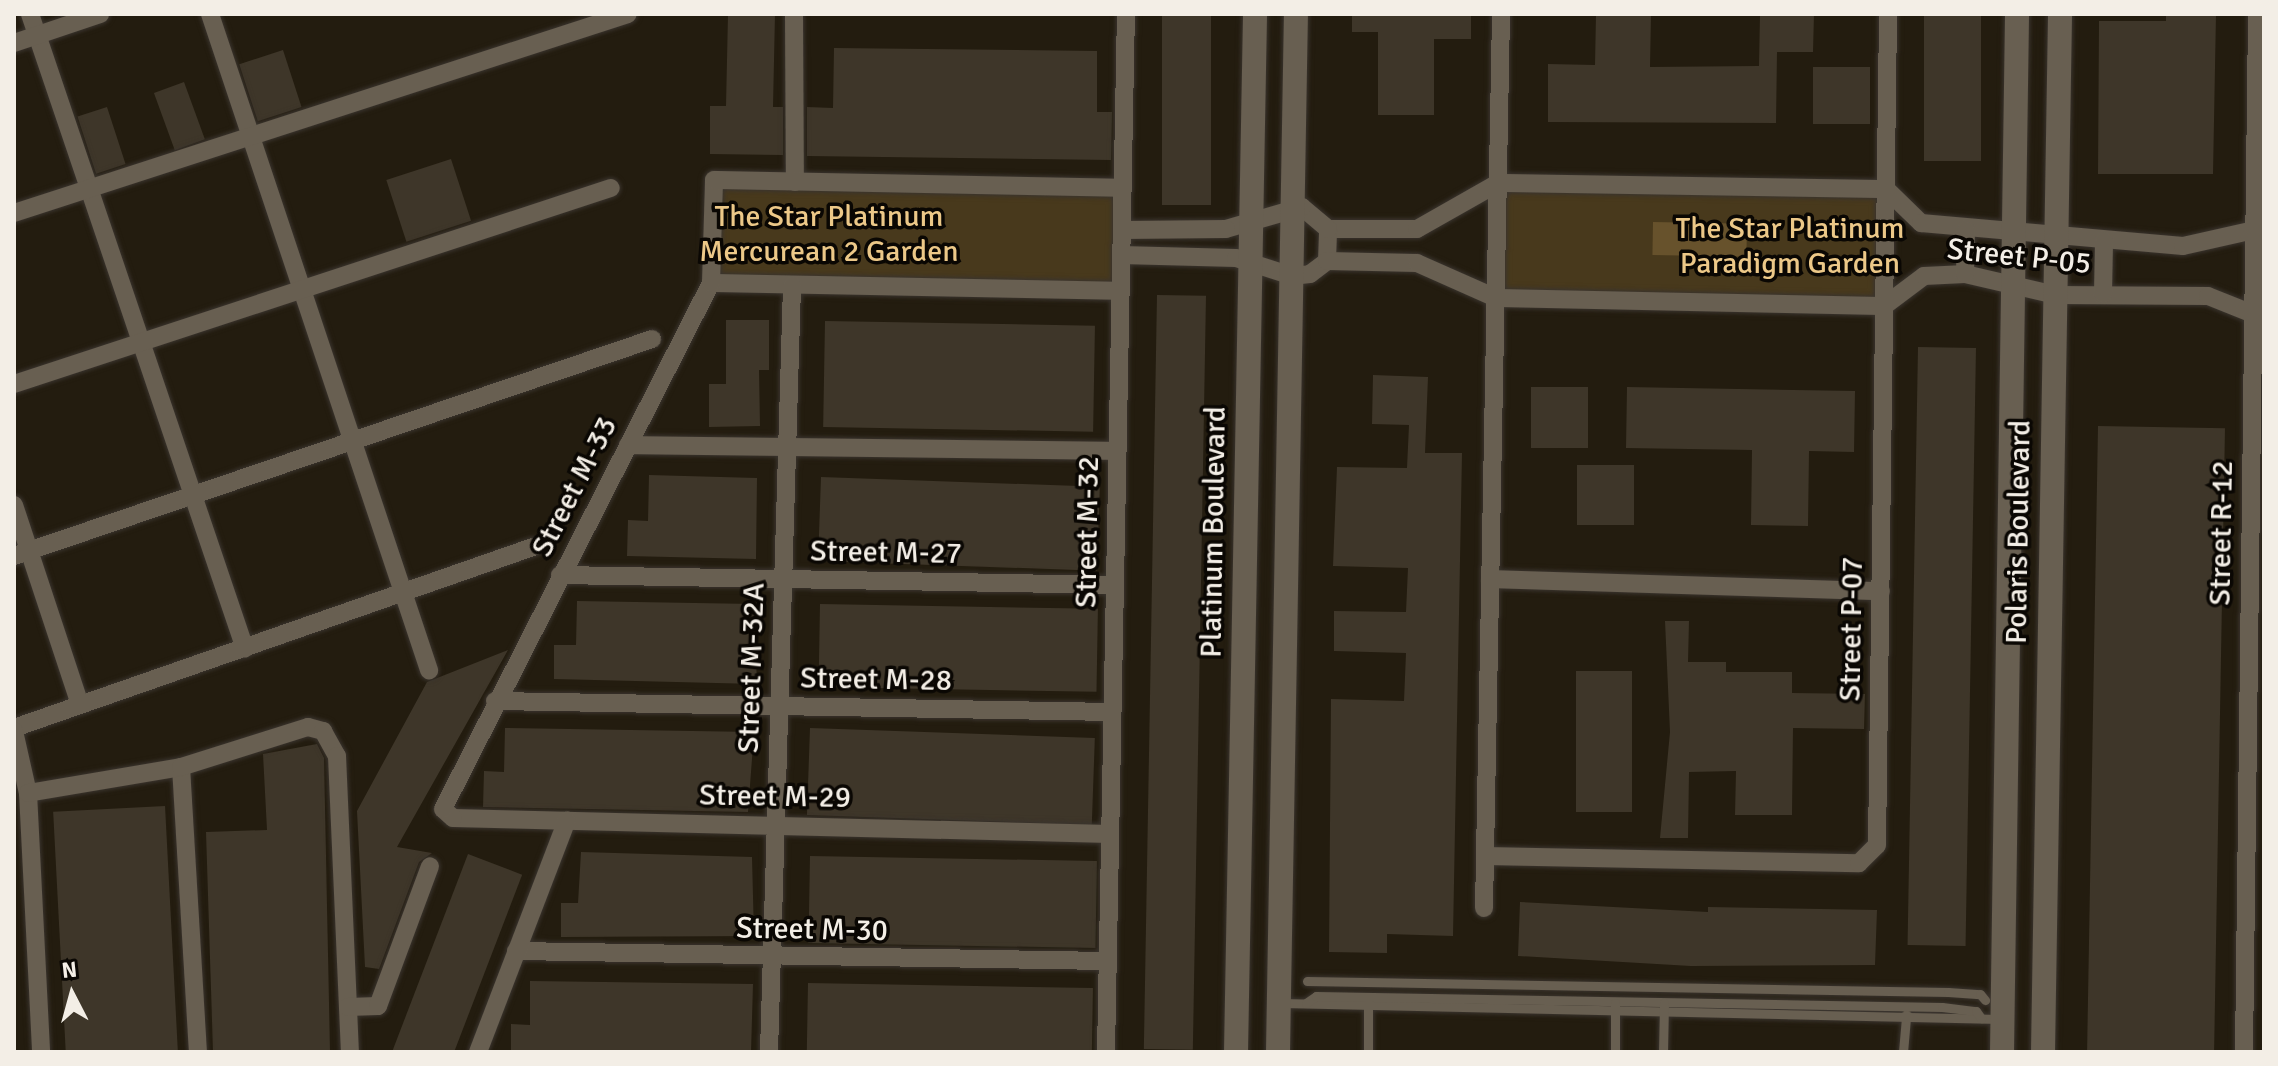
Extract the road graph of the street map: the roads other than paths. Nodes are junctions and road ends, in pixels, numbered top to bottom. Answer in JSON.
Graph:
{"nodes":[{"id":1,"x":30,"y":14,"type":"edge"},
{"id":2,"x":100,"y":14,"type":"edge"},
{"id":3,"x":210,"y":14,"type":"edge"},
{"id":4,"x":628,"y":14,"type":"edge"},
{"id":5,"x":794,"y":14,"type":"edge"},
{"id":6,"x":1126,"y":14,"type":"edge"},
{"id":7,"x":1255,"y":14,"type":"edge"},
{"id":8,"x":1296,"y":14,"type":"edge"},
{"id":9,"x":1501,"y":14,"type":"edge"},
{"id":10,"x":1888,"y":14,"type":"edge"},
{"id":11,"x":2017,"y":14,"type":"edge"},
{"id":12,"x":2060,"y":14,"type":"edge"},
{"id":13,"x":2259,"y":17,"type":"edge"},
{"id":14,"x":38,"y":35,"type":"junction"},
{"id":15,"x":14,"y":43,"type":"edge"},
{"id":16,"x":251,"y":137,"type":"junction"},
{"id":17,"x":795,"y":182,"type":"junction"},
{"id":18,"x":1498,"y":183,"type":"junction"},
{"id":19,"x":611,"y":188,"type":"dead end"},
{"id":20,"x":1122,"y":188,"type":"junction"},
{"id":21,"x":90,"y":189,"type":"junction"},
{"id":22,"x":1886,"y":189,"type":"junction"},
{"id":23,"x":1293,"y":206,"type":"junction"},
{"id":24,"x":14,"y":213,"type":"edge"},
{"id":25,"x":1252,"y":222,"type":"junction"},
{"id":26,"x":2014,"y":227,"type":"junction"},
{"id":27,"x":2259,"y":228,"type":"edge"},
{"id":28,"x":1328,"y":229,"type":"junction"},
{"id":29,"x":1417,"y":229,"type":"junction"},
{"id":30,"x":1122,"y":230,"type":"junction"},
{"id":31,"x":1966,"y":230,"type":"junction"},
{"id":32,"x":2056,"y":233,"type":"junction"},
{"id":33,"x":2104,"y":241,"type":"junction"},
{"id":34,"x":1121,"y":255,"type":"junction"},
{"id":35,"x":1327,"y":261,"type":"junction"},
{"id":36,"x":1251,"y":262,"type":"junction"},
{"id":37,"x":1417,"y":263,"type":"junction"},
{"id":38,"x":1965,"y":274,"type":"junction"},
{"id":39,"x":1292,"y":276,"type":"junction"},
{"id":40,"x":711,"y":283,"type":"junction"},
{"id":41,"x":792,"y":285,"type":"junction"},
{"id":42,"x":302,"y":289,"type":"junction"},
{"id":43,"x":2013,"y":289,"type":"junction"},
{"id":44,"x":1120,"y":291,"type":"junction"},
{"id":45,"x":2103,"y":294,"type":"junction"},
{"id":46,"x":2055,"y":295,"type":"junction"},
{"id":47,"x":1496,"y":298,"type":"junction"},
{"id":48,"x":1884,"y":306,"type":"junction"},
{"id":49,"x":2259,"y":318,"type":"edge"},
{"id":50,"x":652,"y":339,"type":"dead end"},
{"id":51,"x":142,"y":343,"type":"junction"},
{"id":52,"x":14,"y":384,"type":"edge"},
{"id":53,"x":353,"y":441,"type":"junction"},
{"id":54,"x":628,"y":445,"type":"junction"},
{"id":55,"x":787,"y":447,"type":"junction"},
{"id":56,"x":1117,"y":451,"type":"junction"},
{"id":57,"x":194,"y":496,"type":"junction"},
{"id":58,"x":14,"y":505,"type":"edge"},
{"id":59,"x":2257,"y":522,"type":"edge"},
{"id":60,"x":533,"y":547,"type":"dead end"},
{"id":61,"x":22,"y":553,"type":"edge"},
{"id":62,"x":560,"y":575,"type":"junction"},
{"id":63,"x":783,"y":579,"type":"junction"},
{"id":64,"x":1490,"y":579,"type":"junction"},
{"id":65,"x":1115,"y":585,"type":"junction"},
{"id":66,"x":1881,"y":591,"type":"junction"},
{"id":67,"x":404,"y":594,"type":"junction"},
{"id":68,"x":245,"y":649,"type":"junction"},
{"id":69,"x":429,"y":670,"type":"dead end"},
{"id":70,"x":495,"y":701,"type":"junction"},
{"id":71,"x":80,"y":704,"type":"junction"},
{"id":72,"x":779,"y":706,"type":"junction"},
{"id":73,"x":1112,"y":712,"type":"junction"},
{"id":74,"x":2256,"y":716,"type":"edge"},
{"id":75,"x":14,"y":730,"type":"edge"},
{"id":76,"x":181,"y":767,"type":"junction"},
{"id":77,"x":28,"y":793,"type":"junction"},
{"id":78,"x":443,"y":809,"type":"joint"},
{"id":79,"x":567,"y":820,"type":"junction"},
{"id":80,"x":776,"y":825,"type":"junction"},
{"id":81,"x":1110,"y":834,"type":"junction"},
{"id":82,"x":1485,"y":856,"type":"junction"},
{"id":83,"x":430,"y":866,"type":"dead end"},
{"id":84,"x":2255,"y":904,"type":"edge"},
{"id":85,"x":1484,"y":908,"type":"dead end"},
{"id":86,"x":516,"y":951,"type":"junction"},
{"id":87,"x":772,"y":958,"type":"junction"},
{"id":88,"x":1108,"y":961,"type":"junction"},
{"id":89,"x":1279,"y":992,"type":"junction"},
{"id":90,"x":1348,"y":1000,"type":"junction"},
{"id":91,"x":1615,"y":1000,"type":"junction"},
{"id":92,"x":1664,"y":1001,"type":"junction"},
{"id":93,"x":1368,"y":1004,"type":"junction"},
{"id":94,"x":348,"y":1007,"type":"junction"},
{"id":95,"x":1993,"y":1010,"type":"junction"},
{"id":96,"x":1942,"y":1011,"type":"junction"},
{"id":97,"x":1906,"y":1014,"type":"junction"},
{"id":98,"x":41,"y":1052,"type":"edge"},
{"id":99,"x":198,"y":1052,"type":"edge"},
{"id":100,"x":350,"y":1052,"type":"edge"},
{"id":101,"x":478,"y":1052,"type":"edge"},
{"id":102,"x":769,"y":1052,"type":"edge"},
{"id":103,"x":1106,"y":1052,"type":"edge"},
{"id":104,"x":1236,"y":1052,"type":"edge"},
{"id":105,"x":1248,"y":1052,"type":"edge"},
{"id":106,"x":1278,"y":1052,"type":"edge"},
{"id":107,"x":1368,"y":1052,"type":"edge"},
{"id":108,"x":1615,"y":1052,"type":"edge"},
{"id":109,"x":1663,"y":1052,"type":"edge"},
{"id":110,"x":1903,"y":1052,"type":"edge"},
{"id":111,"x":2002,"y":1052,"type":"edge"},
{"id":112,"x":2043,"y":1052,"type":"edge"},
{"id":113,"x":2244,"y":1052,"type":"edge"}],
"edges":[{"from":1,"to":14,"type":"street"},
{"from":2,"to":14,"type":"street"},
{"from":3,"to":16,"type":"street"},
{"from":4,"to":16,"type":"street"},
{"from":5,"to":17,"type":"street"},
{"from":6,"to":20,"type":"street","name":"Street M-32"},
{"from":7,"to":25,"type":"street","name":"Platinum Boulevard"},
{"from":8,"to":23,"type":"street"},
{"from":9,"to":18,"type":"street"},
{"from":10,"to":22,"type":"street","name":"Street P-07"},
{"from":11,"to":26,"type":"street","name":"Polaris Boulevard"},
{"from":12,"to":32,"type":"street","name":"Polaris Boulevard"},
{"from":13,"to":27,"type":"street","name":"Street R-12"},
{"from":14,"to":15,"type":"street"},
{"from":14,"to":21,"type":"street"},
{"from":16,"to":21,"type":"street"},
{"from":16,"to":42,"type":"street"},
{"from":17,"to":20,"type":"street"},
{"from":17,"to":40,"type":"street","name":"Street M-33"},
{"from":18,"to":22,"type":"street"},
{"from":18,"to":29,"type":"street"},
{"from":18,"to":47,"type":"street"},
{"from":19,"to":42,"type":"street"},
{"from":20,"to":30,"type":"street","name":"Street M-32"},
{"from":21,"to":24,"type":"street"},
{"from":21,"to":51,"type":"street"},
{"from":22,"to":31,"type":"street"},
{"from":22,"to":48,"type":"street","name":"Street P-07"},
{"from":23,"to":25,"type":"street"},
{"from":23,"to":28,"type":"street"},
{"from":23,"to":39,"type":"street"},
{"from":25,"to":30,"type":"street"},
{"from":25,"to":36,"type":"street","name":"Platinum Boulevard"},
{"from":26,"to":31,"type":"street"},
{"from":26,"to":32,"type":"street"},
{"from":26,"to":43,"type":"street","name":"Polaris Boulevard"},
{"from":27,"to":33,"type":"street"},
{"from":27,"to":49,"type":"street","name":"Street R-12"},
{"from":28,"to":29,"type":"street"},
{"from":28,"to":35,"type":"street"},
{"from":29,"to":37,"type":"street"},
{"from":30,"to":34,"type":"street","name":"Street M-32"},
{"from":31,"to":38,"type":"street"},
{"from":32,"to":33,"type":"street"},
{"from":32,"to":46,"type":"street","name":"Polaris Boulevard"},
{"from":33,"to":45,"type":"street"},
{"from":34,"to":36,"type":"street"},
{"from":34,"to":44,"type":"street","name":"Street M-32"},
{"from":35,"to":37,"type":"street"},
{"from":35,"to":39,"type":"street"},
{"from":36,"to":39,"type":"street"},
{"from":36,"to":104,"type":"street","name":"Platinum Boulevard"},
{"from":37,"to":47,"type":"street"},
{"from":38,"to":43,"type":"street","name":"Street P-05"},
{"from":38,"to":48,"type":"street","name":"Street P-05"},
{"from":39,"to":89,"type":"street"},
{"from":40,"to":41,"type":"street"},
{"from":40,"to":54,"type":"street","name":"Street M-33"},
{"from":41,"to":44,"type":"street"},
{"from":41,"to":55,"type":"street","name":"Street M-32A"},
{"from":42,"to":51,"type":"street"},
{"from":42,"to":53,"type":"street"},
{"from":43,"to":46,"type":"street","name":"Street P-05"},
{"from":43,"to":95,"type":"street","name":"Polaris Boulevard"},
{"from":44,"to":56,"type":"street","name":"Street M-32"},
{"from":45,"to":46,"type":"street","name":"Street P-05"},
{"from":45,"to":49,"type":"street","name":"Street P-05"},
{"from":46,"to":112,"type":"street","name":"Polaris Boulevard"},
{"from":47,"to":48,"type":"street"},
{"from":47,"to":64,"type":"street"},
{"from":48,"to":66,"type":"street","name":"Street P-07"},
{"from":49,"to":59,"type":"street","name":"Street R-12"},
{"from":50,"to":53,"type":"street"},
{"from":51,"to":52,"type":"street"},
{"from":51,"to":57,"type":"street"},
{"from":53,"to":57,"type":"street"},
{"from":53,"to":67,"type":"street"},
{"from":54,"to":55,"type":"street"},
{"from":54,"to":62,"type":"street","name":"Street M-33"},
{"from":55,"to":56,"type":"street"},
{"from":55,"to":63,"type":"street","name":"Street M-32A"},
{"from":56,"to":65,"type":"street","name":"Street M-32"},
{"from":57,"to":61,"type":"street"},
{"from":57,"to":68,"type":"street"},
{"from":58,"to":61,"type":"street"},
{"from":59,"to":74,"type":"street","name":"Street R-12"},
{"from":60,"to":67,"type":"street"},
{"from":61,"to":71,"type":"street"},
{"from":62,"to":63,"type":"street","name":"Street M-27"},
{"from":62,"to":70,"type":"street","name":"Street M-33"},
{"from":63,"to":65,"type":"street","name":"Street M-27"},
{"from":63,"to":72,"type":"street","name":"Street M-32A"},
{"from":64,"to":66,"type":"street"},
{"from":64,"to":82,"type":"street"},
{"from":65,"to":73,"type":"street","name":"Street M-32"},
{"from":66,"to":82,"type":"street","name":"Street P-07"},
{"from":67,"to":68,"type":"street"},
{"from":67,"to":69,"type":"street"},
{"from":68,"to":71,"type":"street"},
{"from":70,"to":72,"type":"street","name":"Street M-28"},
{"from":70,"to":78,"type":"street","name":"Street M-33"},
{"from":71,"to":75,"type":"street"},
{"from":72,"to":73,"type":"street","name":"Street M-28"},
{"from":72,"to":80,"type":"street","name":"Street M-32A"},
{"from":73,"to":81,"type":"street","name":"Street M-32"},
{"from":74,"to":84,"type":"street","name":"Street R-12"},
{"from":75,"to":77,"type":"street"},
{"from":76,"to":77,"type":"street"},
{"from":76,"to":94,"type":"street"},
{"from":76,"to":99,"type":"street"},
{"from":77,"to":98,"type":"street"},
{"from":78,"to":79,"type":"street","name":"Street M-29"},
{"from":79,"to":80,"type":"street","name":"Street M-29"},
{"from":79,"to":86,"type":"street"},
{"from":80,"to":81,"type":"street","name":"Street M-29"},
{"from":80,"to":87,"type":"street","name":"Street M-32A"},
{"from":81,"to":88,"type":"street","name":"Street M-32"},
{"from":82,"to":85,"type":"street"},
{"from":83,"to":94,"type":"street"},
{"from":84,"to":113,"type":"street","name":"Street R-12"},
{"from":86,"to":87,"type":"street","name":"Street M-30"},
{"from":86,"to":101,"type":"street"},
{"from":87,"to":88,"type":"street","name":"Street M-30"},
{"from":87,"to":102,"type":"street","name":"Street M-32A"},
{"from":88,"to":103,"type":"street","name":"Street M-32"},
{"from":89,"to":90,"type":"lane"},
{"from":89,"to":91,"type":"lane"},
{"from":89,"to":106,"type":"street"},
{"from":90,"to":91,"type":"lane"},
{"from":90,"to":93,"type":"lane"},
{"from":91,"to":92,"type":"lane"},
{"from":91,"to":92,"type":"lane"},
{"from":91,"to":93,"type":"lane"},
{"from":91,"to":108,"type":"lane"},
{"from":92,"to":95,"type":"lane"},
{"from":92,"to":96,"type":"lane"},
{"from":92,"to":97,"type":"lane"},
{"from":92,"to":109,"type":"lane"},
{"from":93,"to":107,"type":"lane"},
{"from":94,"to":100,"type":"street"},
{"from":95,"to":96,"type":"lane"},
{"from":95,"to":111,"type":"street","name":"Polaris Boulevard"},
{"from":96,"to":97,"type":"lane"},
{"from":97,"to":110,"type":"lane"},
{"from":104,"to":105,"type":"lane"}]}
